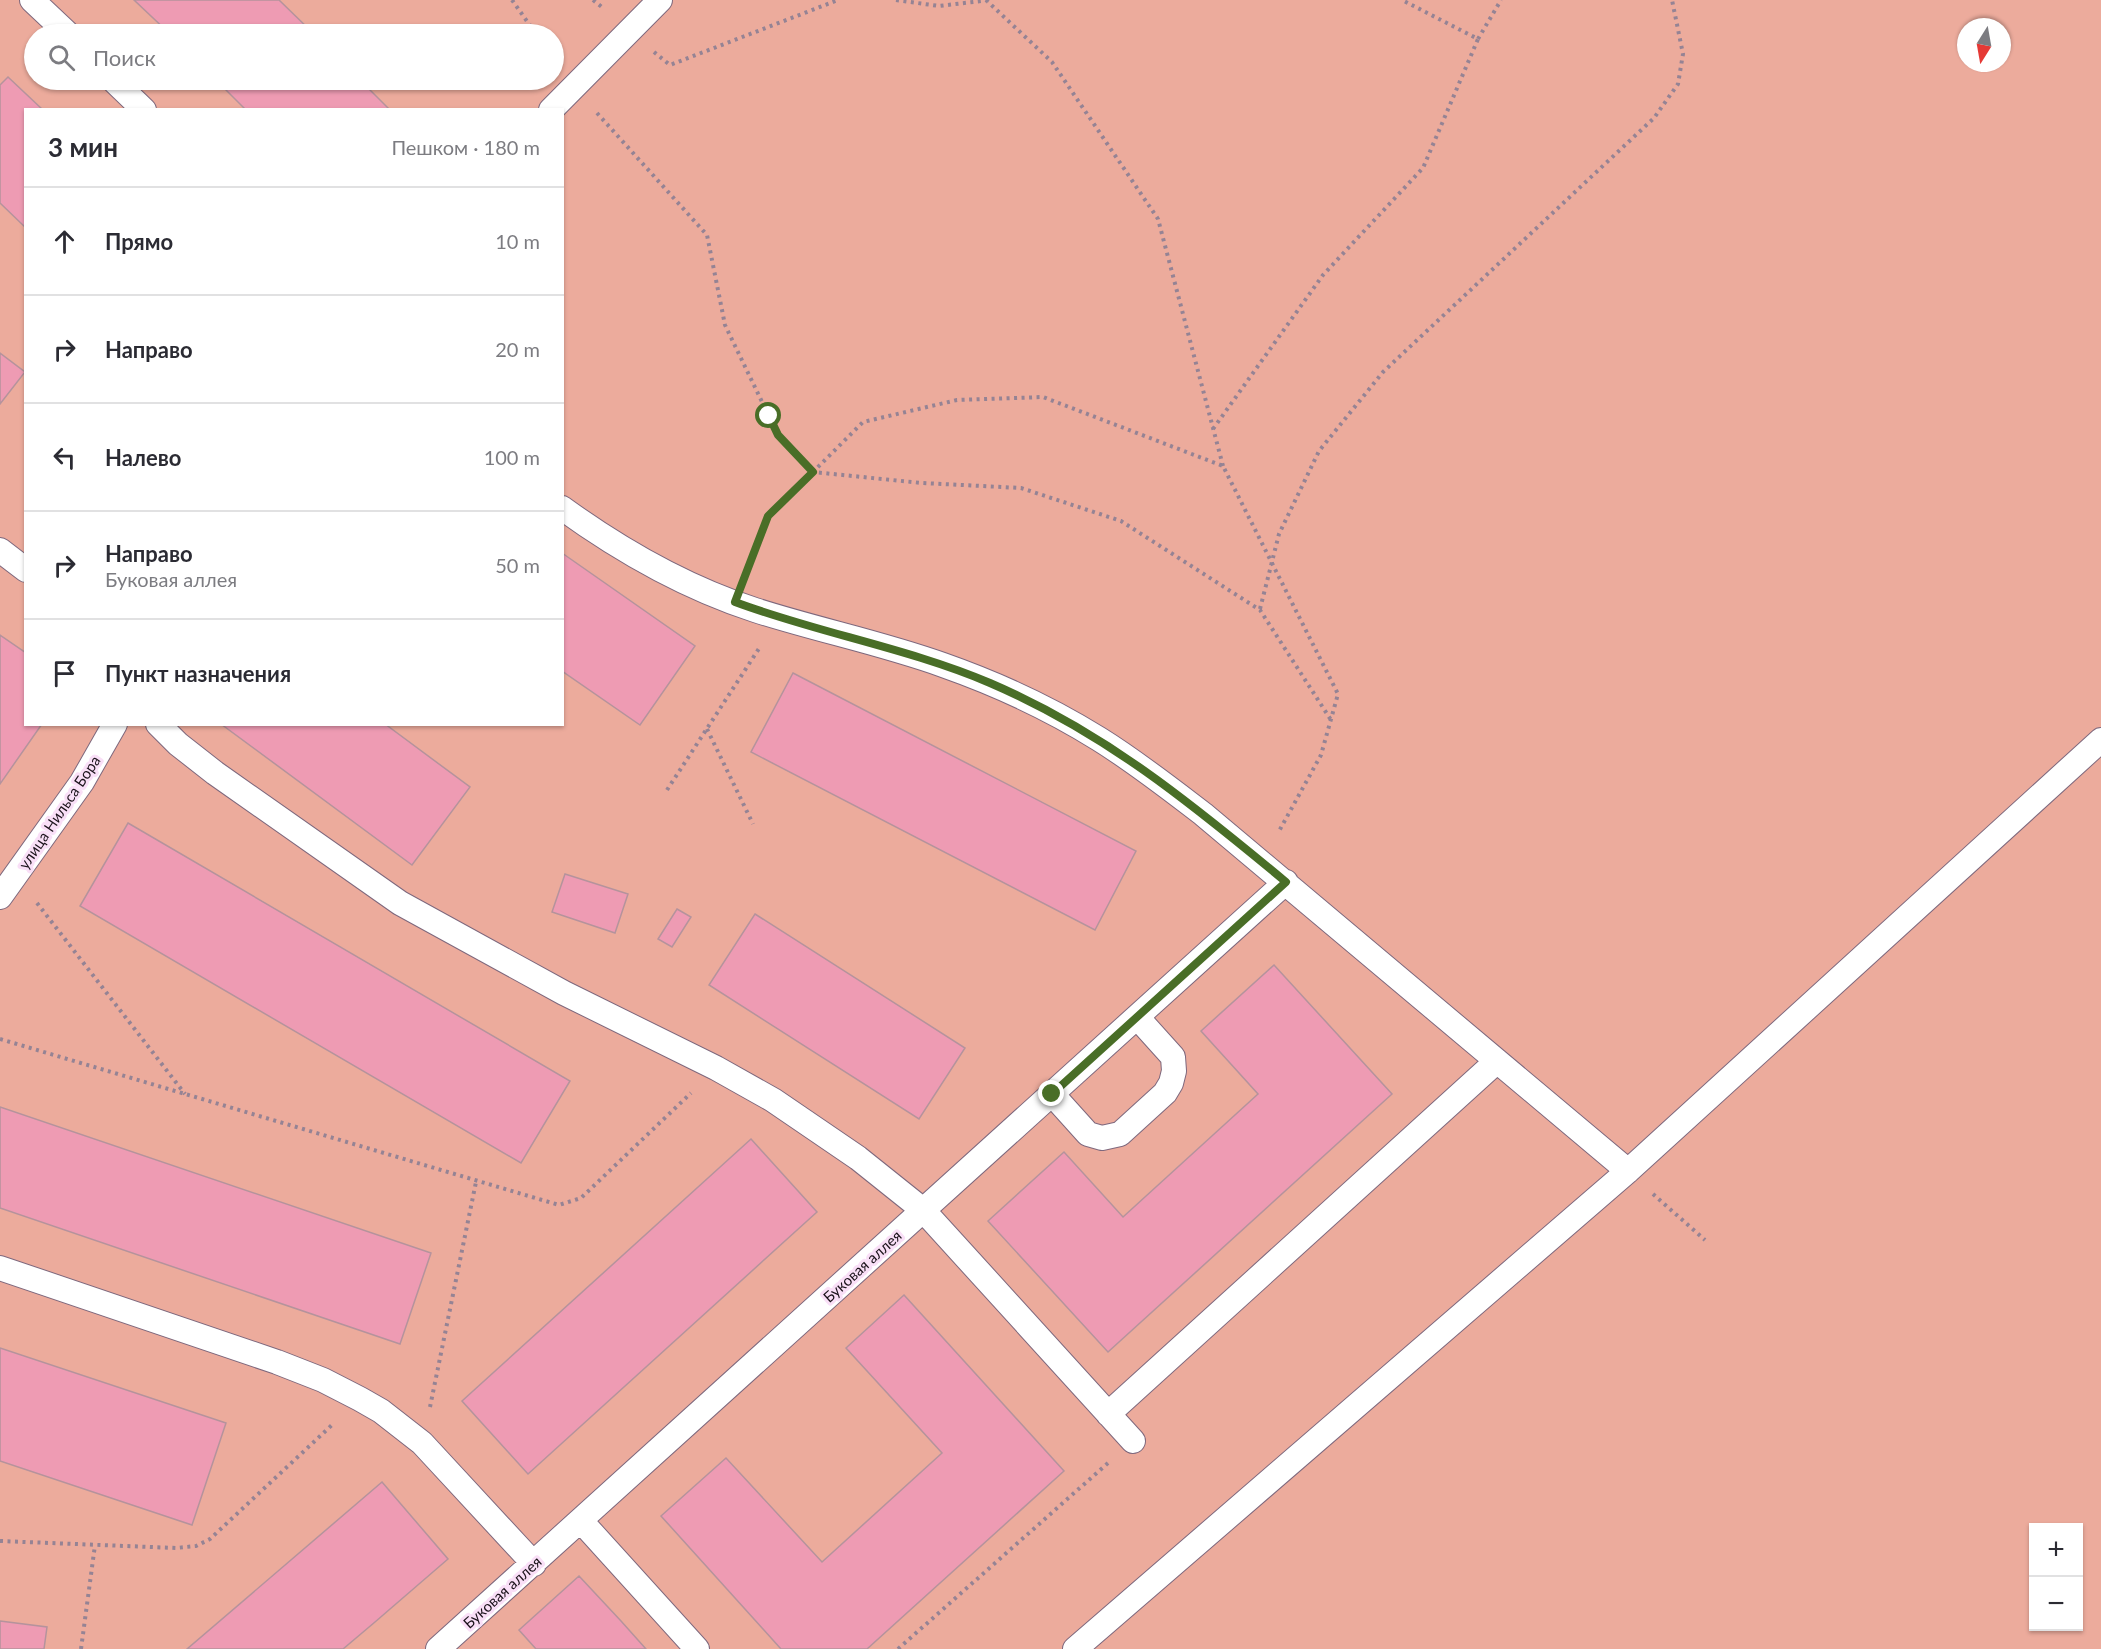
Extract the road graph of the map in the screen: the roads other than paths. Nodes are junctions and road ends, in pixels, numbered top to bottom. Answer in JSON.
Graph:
{"nodes":[{"id":1,"x":32,"y":0,"type":"edge"},
{"id":2,"x":660,"y":0,"type":"edge"},
{"id":3,"x":57,"y":24,"type":"edge"},
{"id":4,"x":123,"y":90,"type":"edge"},
{"id":5,"x":142,"y":108,"type":"edge"},
{"id":6,"x":553,"y":108,"type":"edge"},
{"id":7,"x":564,"y":509,"type":"edge"},
{"id":8,"x":0,"y":550,"type":"edge"},
{"id":9,"x":24,"y":568,"type":"edge"},
{"id":10,"x":114,"y":726,"type":"edge"},
{"id":11,"x":160,"y":726,"type":"edge"},
{"id":12,"x":2101,"y":740,"type":"edge"},
{"id":13,"x":1286,"y":882,"type":"junction"},
{"id":14,"x":0,"y":897,"type":"edge"},
{"id":15,"x":1137,"y":1017,"type":"junction"},
{"id":16,"x":1497,"y":1061,"type":"junction"},
{"id":17,"x":1052,"y":1094,"type":"junction"},
{"id":18,"x":1628,"y":1171,"type":"junction"},
{"id":19,"x":923,"y":1210,"type":"junction"},
{"id":20,"x":0,"y":1268,"type":"edge"},
{"id":21,"x":1108,"y":1414,"type":"junction"},
{"id":22,"x":1133,"y":1441,"type":"road end"},
{"id":23,"x":581,"y":1521,"type":"junction"},
{"id":24,"x":534,"y":1564,"type":"junction"},
{"id":25,"x":438,"y":1649,"type":"edge"},
{"id":26,"x":697,"y":1649,"type":"edge"},
{"id":27,"x":1075,"y":1649,"type":"edge"}],
"edges":[{"from":1,"to":3,"type":"lane"},
{"from":2,"to":6,"type":"lane"},
{"from":4,"to":5,"type":"lane"},
{"from":7,"to":13,"type":"lane"},
{"from":8,"to":9,"type":"lane"},
{"from":10,"to":14,"type":"lane","name":"улица Нильса Бора"},
{"from":11,"to":19,"type":"lane"},
{"from":12,"to":18,"type":"lane"},
{"from":13,"to":15,"type":"lane","name":"Буковая аллея"},
{"from":13,"to":16,"type":"lane"},
{"from":15,"to":17,"type":"lane","name":"Буковая аллея"},
{"from":15,"to":17,"type":"lane"},
{"from":16,"to":18,"type":"lane"},
{"from":16,"to":21,"type":"lane"},
{"from":17,"to":19,"type":"lane","name":"Буковая аллея"},
{"from":18,"to":27,"type":"lane"},
{"from":19,"to":21,"type":"lane"},
{"from":19,"to":23,"type":"lane","name":"Буковая аллея"},
{"from":20,"to":24,"type":"lane"},
{"from":21,"to":22,"type":"lane"},
{"from":23,"to":24,"type":"lane","name":"Буковая аллея"},
{"from":23,"to":26,"type":"lane"},
{"from":24,"to":25,"type":"lane","name":"Буковая аллея"}]}
